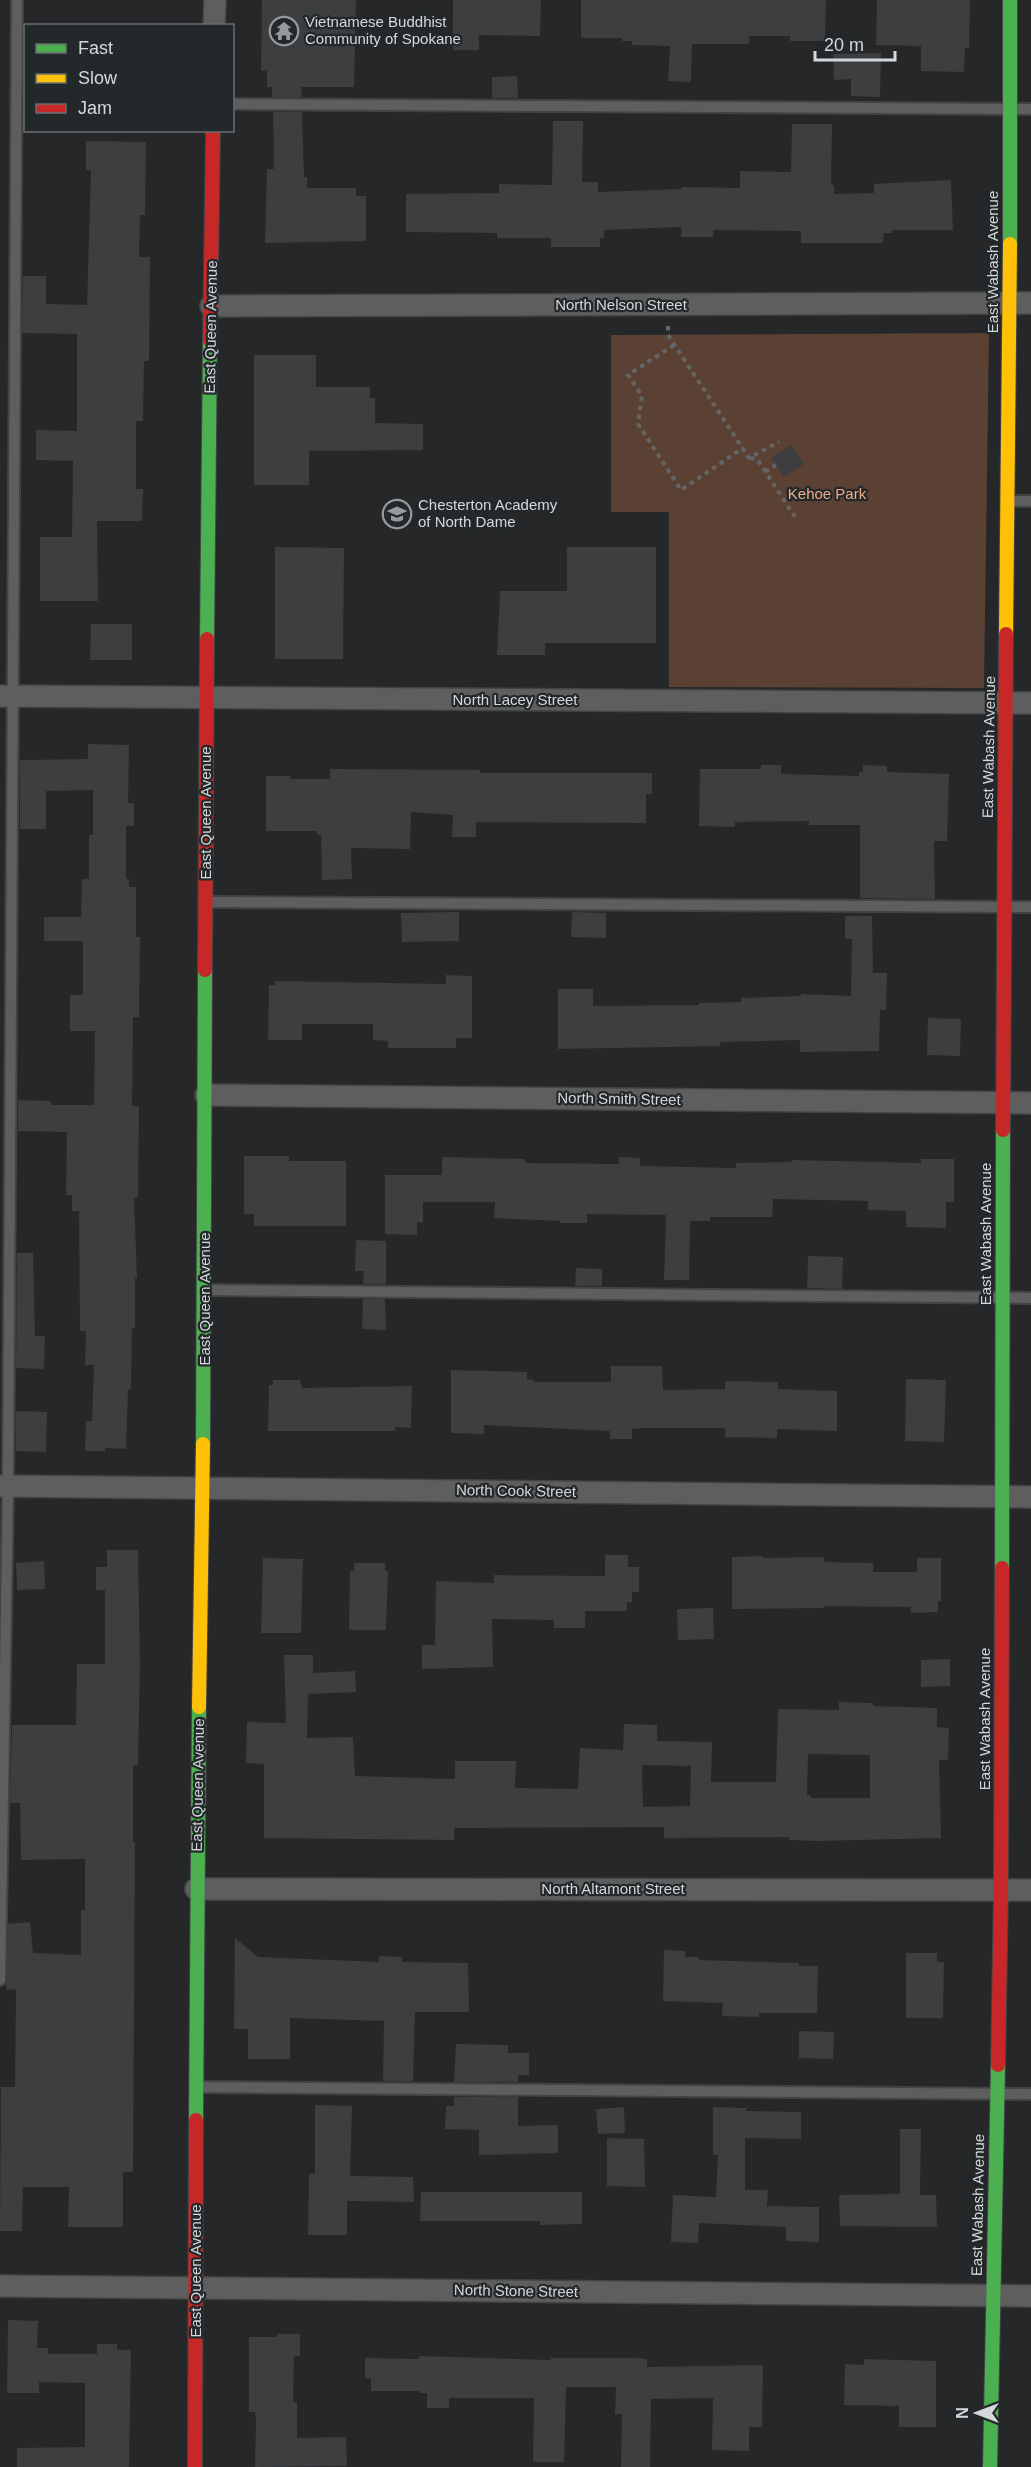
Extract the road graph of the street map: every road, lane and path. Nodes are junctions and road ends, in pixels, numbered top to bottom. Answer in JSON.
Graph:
{"nodes":[{"id":1,"x":17,"y":0,"type":"edge"},
{"id":2,"x":215,"y":0,"type":"edge"},
{"id":3,"x":1010,"y":0,"type":"edge"},
{"id":4,"x":214,"y":24,"type":"edge"},
{"id":5,"x":234,"y":104,"type":"edge"},
{"id":6,"x":1010,"y":108,"type":"junction"},
{"id":7,"x":1031,"y":109,"type":"edge"},
{"id":8,"x":213,"y":132,"type":"edge"},
{"id":9,"x":1009,"y":303,"type":"junction"},
{"id":10,"x":1031,"y":303,"type":"edge"},
{"id":11,"x":668,"y":304,"type":"junction"},
{"id":12,"x":211,"y":306,"type":"junction"},
{"id":13,"x":674,"y":345,"type":"junction"},
{"id":14,"x":779,"y":442,"type":"dead end"},
{"id":15,"x":743,"y":448,"type":"junction"},
{"id":16,"x":751,"y":456,"type":"junction"},
{"id":17,"x":776,"y":465,"type":"dead end"},
{"id":18,"x":765,"y":472,"type":"junction"},
{"id":19,"x":1009,"y":501,"type":"junction"},
{"id":20,"x":1031,"y":501,"type":"edge"},
{"id":21,"x":795,"y":517,"type":"dead end"},
{"id":22,"x":7,"y":696,"type":"edge"},
{"id":23,"x":206,"y":698,"type":"junction"},
{"id":24,"x":1005,"y":703,"type":"junction"},
{"id":25,"x":1031,"y":703,"type":"edge"},
{"id":26,"x":206,"y":902,"type":"junction"},
{"id":27,"x":1004,"y":907,"type":"junction"},
{"id":28,"x":1031,"y":907,"type":"edge"},
{"id":29,"x":206,"y":1095,"type":"junction"},
{"id":30,"x":1003,"y":1103,"type":"junction"},
{"id":31,"x":1031,"y":1103,"type":"edge"},
{"id":32,"x":205,"y":1290,"type":"junction"},
{"id":33,"x":1003,"y":1298,"type":"junction"},
{"id":34,"x":1031,"y":1298,"type":"edge"},
{"id":35,"x":4,"y":1486,"type":"edge"},
{"id":36,"x":203,"y":1488,"type":"junction"},
{"id":37,"x":1002,"y":1496,"type":"junction"},
{"id":38,"x":1031,"y":1497,"type":"edge"},
{"id":39,"x":196,"y":1889,"type":"junction"},
{"id":40,"x":1000,"y":1890,"type":"junction"},
{"id":41,"x":1031,"y":1890,"type":"edge"},
{"id":42,"x":0,"y":1980,"type":"edge"},
{"id":43,"x":196,"y":2087,"type":"junction"},
{"id":44,"x":997,"y":2094,"type":"junction"},
{"id":45,"x":1031,"y":2094,"type":"edge"},
{"id":46,"x":0,"y":2286,"type":"edge"},
{"id":47,"x":196,"y":2288,"type":"junction"},
{"id":48,"x":993,"y":2296,"type":"junction"},
{"id":49,"x":1031,"y":2296,"type":"edge"},
{"id":50,"x":195,"y":2467,"type":"edge"},
{"id":51,"x":990,"y":2467,"type":"edge"}],
"edges":[{"from":1,"to":22,"type":"lane"},
{"from":2,"to":4,"type":"street"},
{"from":3,"to":6,"type":"street","name":"East Wabash Avenue"},
{"from":5,"to":6,"type":"lane"},
{"from":6,"to":7,"type":"lane"},
{"from":6,"to":9,"type":"street","name":"East Wabash Avenue"},
{"from":8,"to":12,"type":"street","name":"East Queen Avenue"},
{"from":9,"to":10,"type":"street","name":"North Nelson Street"},
{"from":9,"to":11,"type":"street","name":"North Nelson Street"},
{"from":9,"to":19,"type":"street","name":"East Wabash Avenue"},
{"from":11,"to":12,"type":"street","name":"North Nelson Street"},
{"from":11,"to":13,"type":"path"},
{"from":12,"to":23,"type":"street","name":"East Queen Avenue"},
{"from":13,"to":15,"type":"path"},
{"from":13,"to":15,"type":"path"},
{"from":14,"to":16,"type":"path"},
{"from":15,"to":16,"type":"path"},
{"from":16,"to":18,"type":"path"},
{"from":17,"to":18,"type":"path"},
{"from":18,"to":21,"type":"path"},
{"from":19,"to":20,"type":"lane"},
{"from":19,"to":24,"type":"street","name":"East Wabash Avenue"},
{"from":22,"to":23,"type":"street","name":"North Lacey Street"},
{"from":22,"to":35,"type":"lane"},
{"from":23,"to":24,"type":"street","name":"North Lacey Street"},
{"from":23,"to":26,"type":"street","name":"East Queen Avenue"},
{"from":24,"to":25,"type":"street","name":"North Lacey Street"},
{"from":24,"to":27,"type":"street","name":"East Wabash Avenue"},
{"from":26,"to":27,"type":"lane"},
{"from":26,"to":29,"type":"street","name":"East Queen Avenue"},
{"from":27,"to":28,"type":"lane"},
{"from":27,"to":30,"type":"street","name":"East Wabash Avenue"},
{"from":29,"to":30,"type":"street","name":"North Smith Street"},
{"from":29,"to":32,"type":"street","name":"East Queen Avenue"},
{"from":30,"to":31,"type":"street","name":"North Smith Street"},
{"from":30,"to":33,"type":"street","name":"East Wabash Avenue"},
{"from":32,"to":33,"type":"lane"},
{"from":32,"to":36,"type":"street","name":"East Queen Avenue"},
{"from":33,"to":34,"type":"lane"},
{"from":33,"to":37,"type":"street","name":"East Wabash Avenue"},
{"from":35,"to":36,"type":"street","name":"North Cook Street"},
{"from":35,"to":42,"type":"lane"},
{"from":36,"to":37,"type":"street","name":"North Cook Street"},
{"from":36,"to":39,"type":"street","name":"East Queen Avenue"},
{"from":37,"to":38,"type":"street","name":"North Cook Street"},
{"from":37,"to":40,"type":"street","name":"East Wabash Avenue"},
{"from":39,"to":40,"type":"street","name":"North Altamont Street"},
{"from":39,"to":43,"type":"street","name":"East Queen Avenue"},
{"from":40,"to":41,"type":"street","name":"North Altamont Street"},
{"from":40,"to":44,"type":"street","name":"East Wabash Avenue"},
{"from":43,"to":44,"type":"lane"},
{"from":43,"to":47,"type":"street","name":"East Queen Avenue"},
{"from":44,"to":45,"type":"lane"},
{"from":44,"to":48,"type":"street","name":"East Wabash Avenue"},
{"from":46,"to":47,"type":"street","name":"North Stone Street"},
{"from":47,"to":48,"type":"street","name":"North Stone Street"},
{"from":47,"to":50,"type":"street","name":"East Queen Avenue"},
{"from":48,"to":49,"type":"street","name":"North Stone Street"},
{"from":48,"to":51,"type":"street","name":"East Wabash Avenue"}]}
